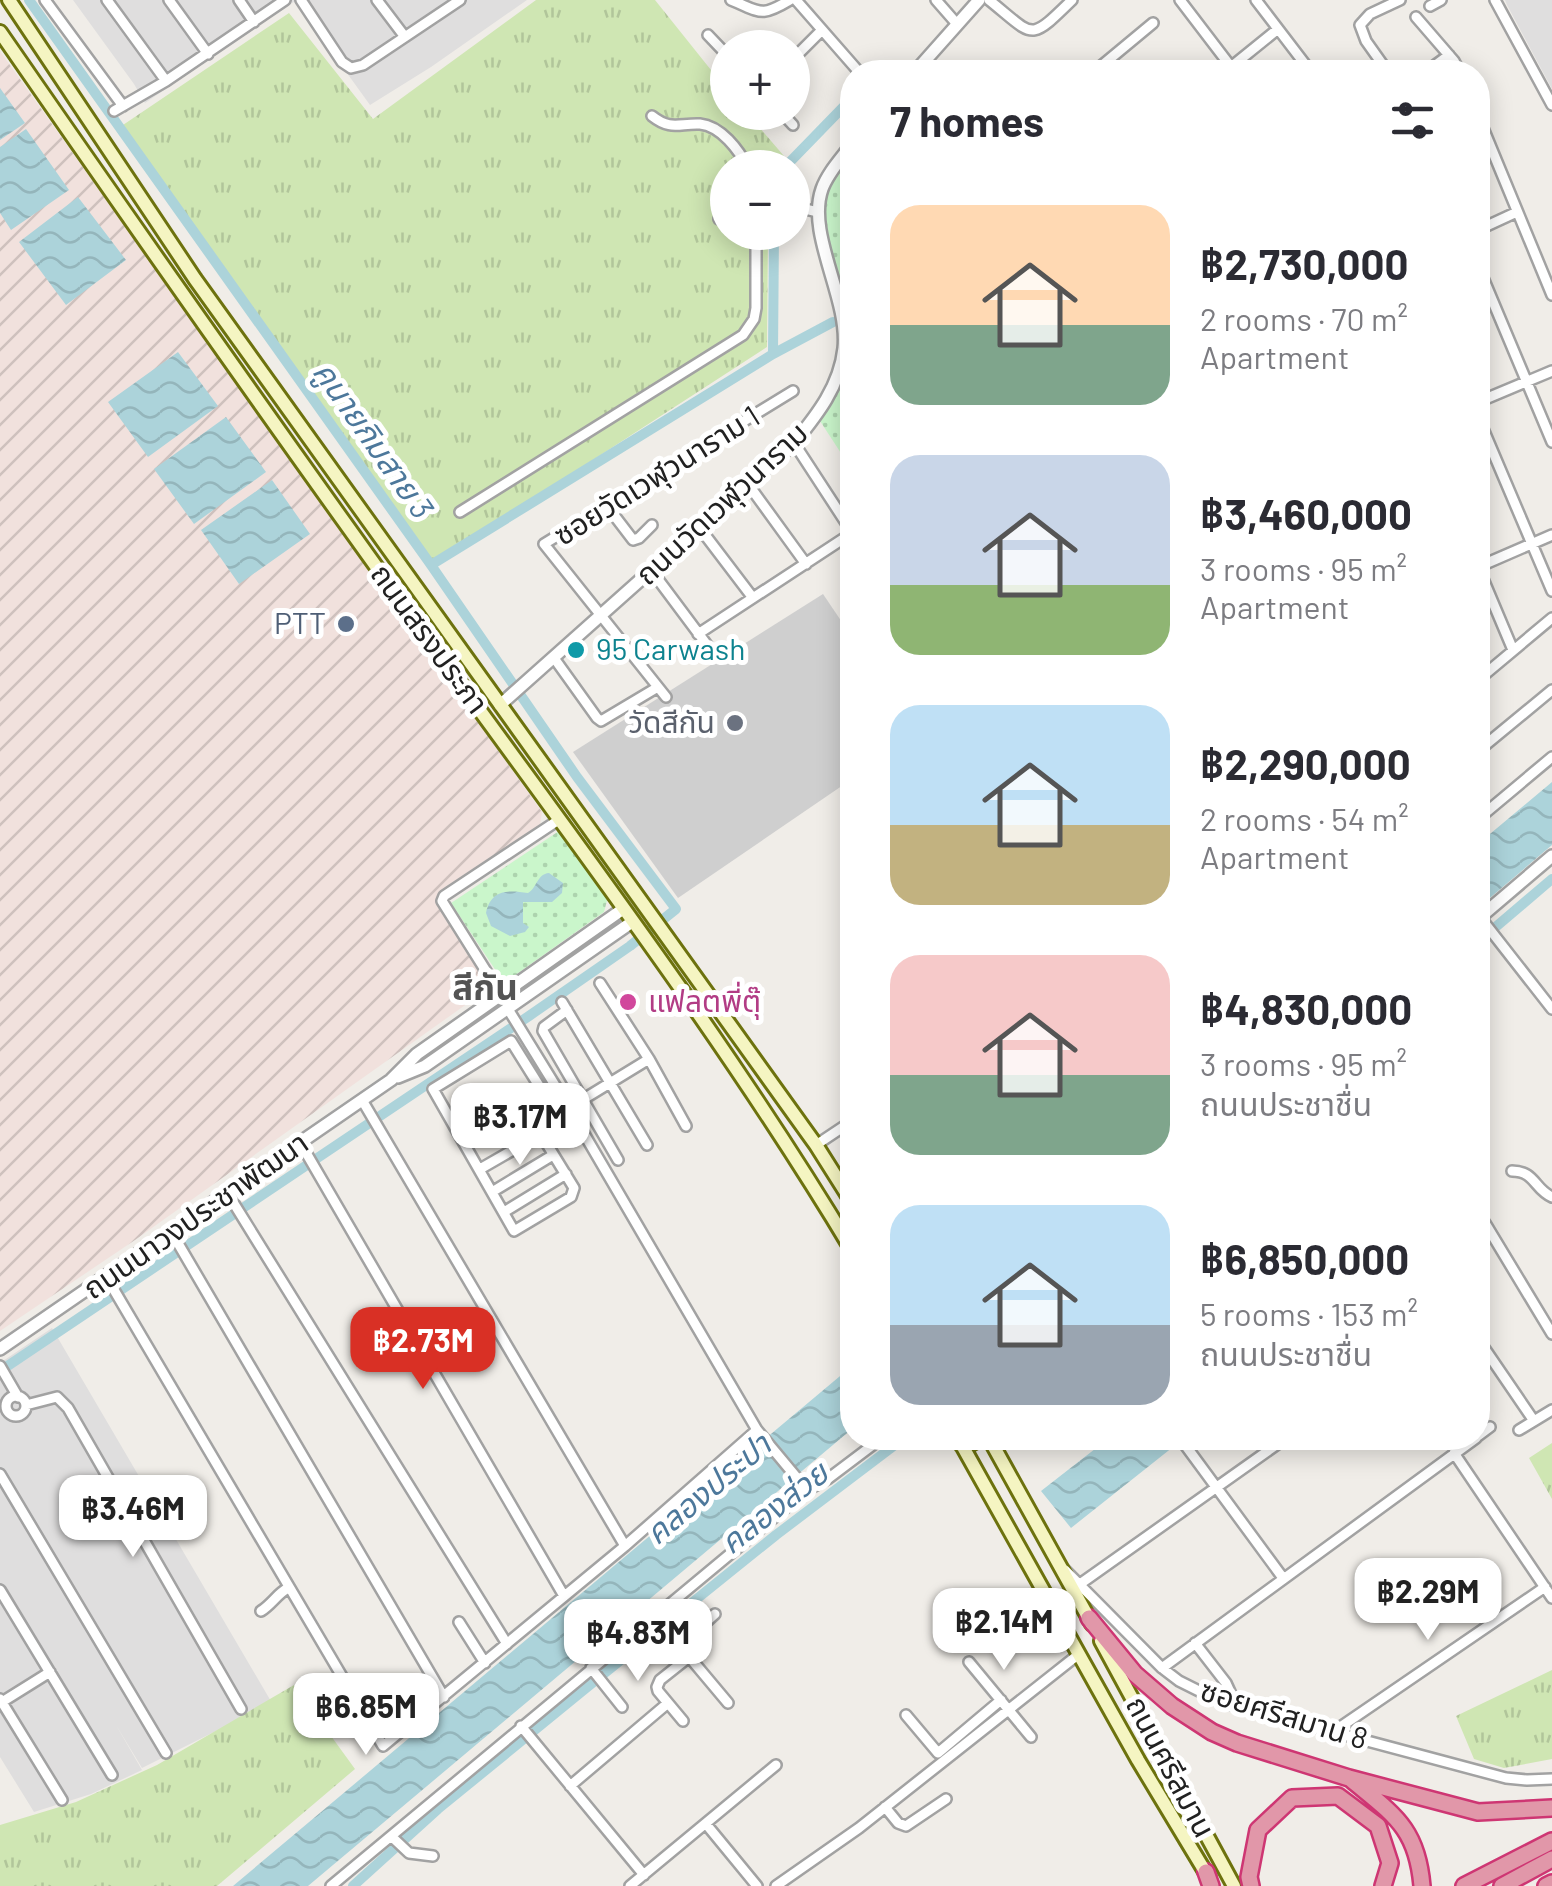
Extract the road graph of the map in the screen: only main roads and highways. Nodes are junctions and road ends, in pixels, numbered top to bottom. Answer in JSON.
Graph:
{"nodes":[{"id":1,"x":8,"y":0,"type":"edge"},
{"id":2,"x":0,"y":32,"type":"edge"},
{"id":3,"x":195,"y":279,"type":"junction"},
{"id":4,"x":179,"y":290,"type":"junction"},
{"id":5,"x":638,"y":898,"type":"junction"},
{"id":6,"x":623,"y":909,"type":"junction"},
{"id":7,"x":650,"y":915,"type":"junction"},
{"id":8,"x":635,"y":927,"type":"junction"},
{"id":9,"x":737,"y":1034,"type":"junction"},
{"id":10,"x":720,"y":1047,"type":"junction"},
{"id":11,"x":840,"y":1183,"type":"edge"},
{"id":12,"x":840,"y":1230,"type":"edge"},
{"id":13,"x":963,"y":1450,"type":"edge"},
{"id":14,"x":996,"y":1450,"type":"edge"},
{"id":15,"x":1089,"y":1618,"type":"junction"},
{"id":16,"x":1349,"y":1778,"type":"junction"},
{"id":17,"x":1552,"y":1808,"type":"edge"},
{"id":18,"x":1552,"y":1841,"type":"edge"},
{"id":19,"x":1552,"y":1858,"type":"edge"},
{"id":20,"x":1210,"y":1881,"type":"edge"},
{"id":21,"x":1234,"y":1886,"type":"edge"},
{"id":22,"x":1251,"y":1886,"type":"edge"},
{"id":23,"x":1382,"y":1886,"type":"edge"},
{"id":24,"x":1422,"y":1886,"type":"edge"},
{"id":25,"x":1464,"y":1886,"type":"edge"},
{"id":26,"x":1502,"y":1886,"type":"edge"}],
"edges":[{"from":1,"to":3,"type":"main road","name":"ถนนสรงประภา"},
{"from":2,"to":4,"type":"main road","name":"ถนนสรงประภา"},
{"from":3,"to":4,"type":"main road"},
{"from":3,"to":5,"type":"main road","name":"ถนนสรงประภา"},
{"from":4,"to":6,"type":"main road","name":"ถนนสรงประภา"},
{"from":5,"to":6,"type":"main road"},
{"from":5,"to":7,"type":"main road","name":"ถนนสรงประภา"},
{"from":6,"to":8,"type":"main road","name":"ถนนสรงประภา"},
{"from":7,"to":8,"type":"main road"},
{"from":7,"to":9,"type":"main road","name":"ถนนสรงประภา"},
{"from":8,"to":10,"type":"main road","name":"ถนนสรงประภา"},
{"from":9,"to":10,"type":"main road"},
{"from":9,"to":11,"type":"main road","name":"ถนนสรงประภา"},
{"from":10,"to":12,"type":"main road","name":"ถนนสรงประภา"},
{"from":13,"to":20,"type":"main road","name":"ถนนศรีสมาน"},
{"from":14,"to":15,"type":"main road","name":"ถนนศรีสมาน"},
{"from":15,"to":16,"type":"highway"},
{"from":15,"to":21,"type":"main road","name":"ถนนศรีสมาน"},
{"from":16,"to":17,"type":"highway"},
{"from":16,"to":24,"type":"highway"},
{"from":18,"to":25,"type":"highway"},
{"from":19,"to":26,"type":"highway"},
{"from":22,"to":23,"type":"highway"}]}
